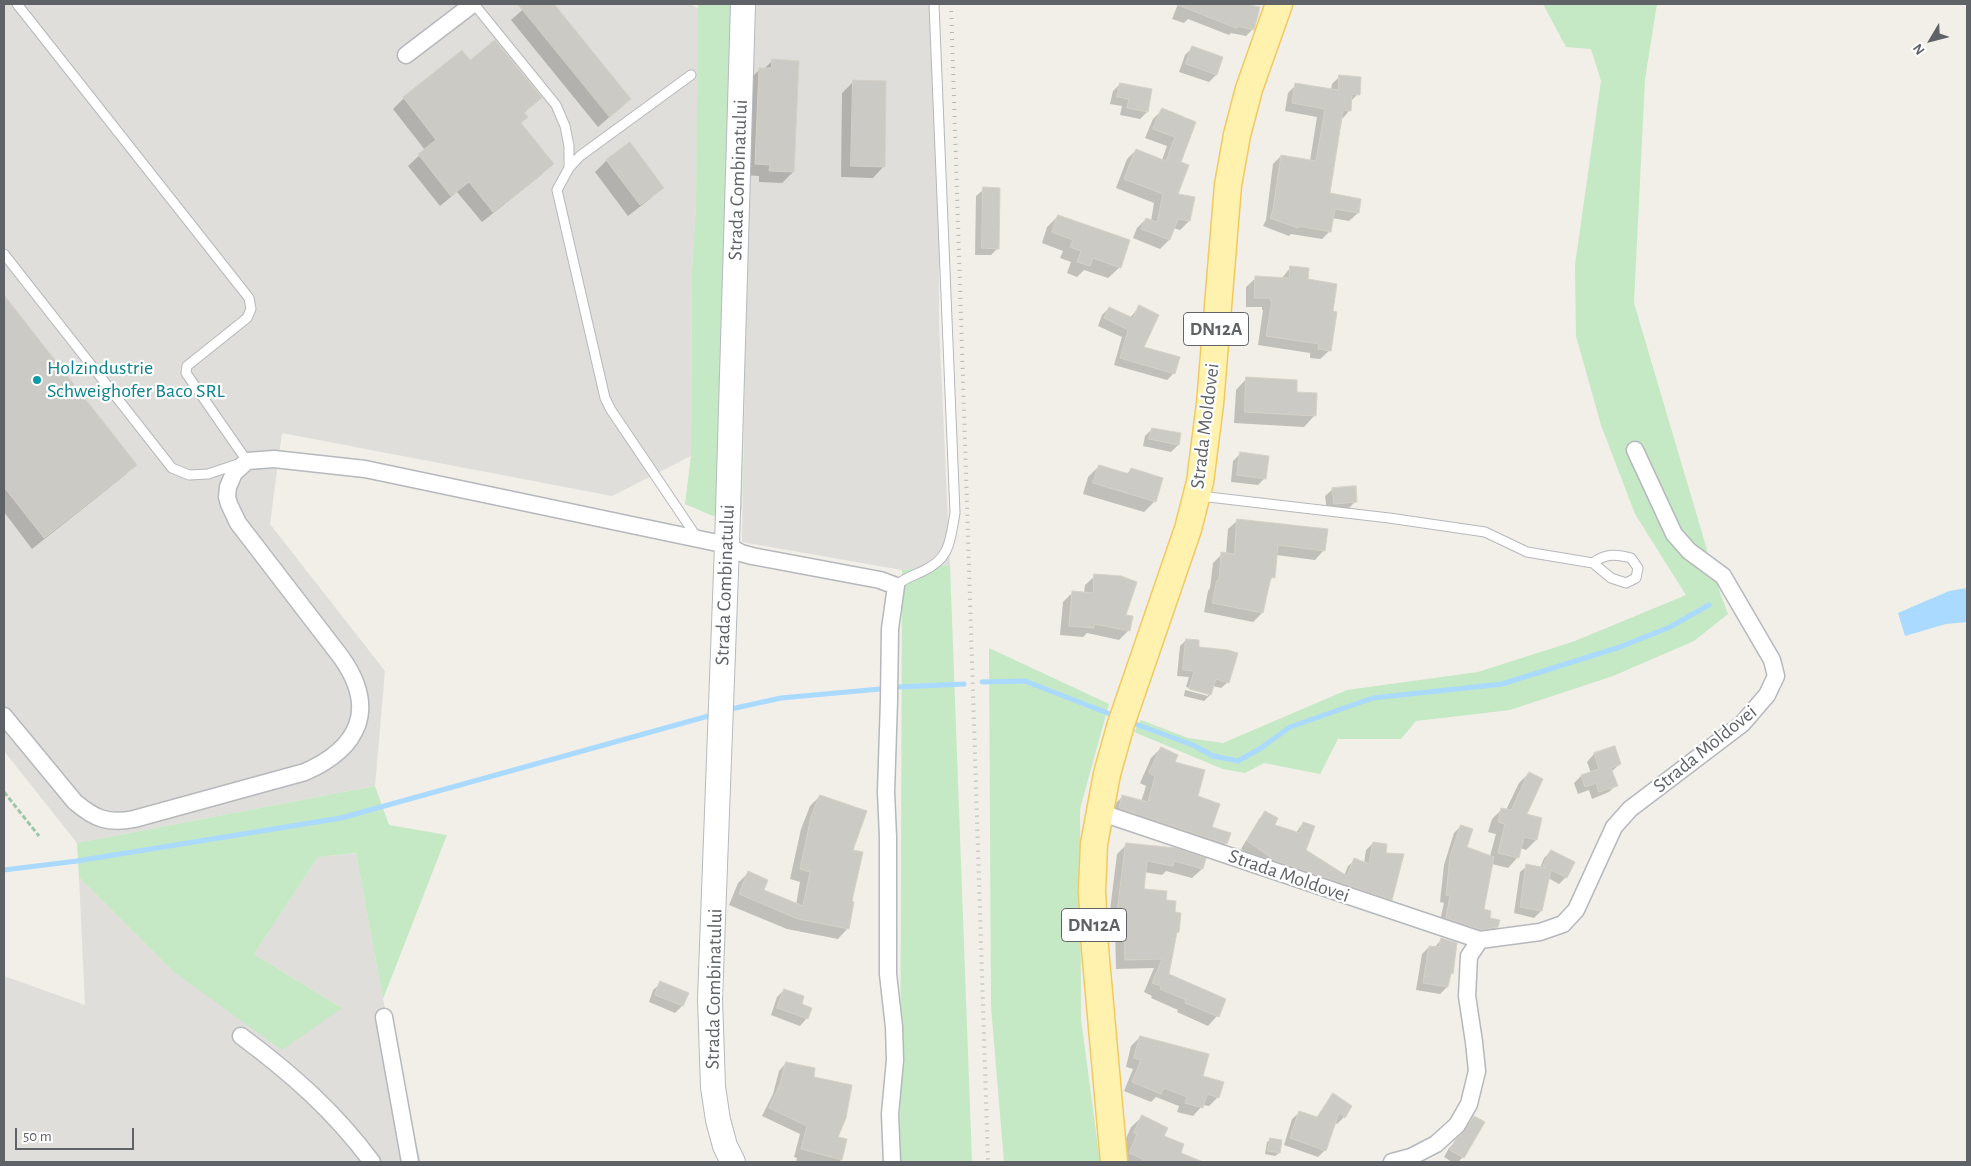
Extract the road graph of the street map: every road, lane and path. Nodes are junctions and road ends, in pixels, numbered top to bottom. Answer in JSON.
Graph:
{"nodes":[{"id":1,"x":17,"y":4,"type":"edge"},
{"id":2,"x":473,"y":4,"type":"edge"},
{"id":3,"x":743,"y":4,"type":"edge"},
{"id":4,"x":934,"y":4,"type":"edge"},
{"id":5,"x":1279,"y":4,"type":"edge"},
{"id":6,"x":406,"y":55,"type":"dead end"},
{"id":7,"x":691,"y":74,"type":"dead end"},
{"id":8,"x":569,"y":168,"type":"junction"},
{"id":9,"x":4,"y":254,"type":"edge"},
{"id":10,"x":1635,"y":450,"type":"dead end"},
{"id":11,"x":247,"y":461,"type":"junction"},
{"id":12,"x":1196,"y":495,"type":"junction"},
{"id":13,"x":698,"y":539,"type":"junction"},
{"id":14,"x":727,"y":545,"type":"junction"},
{"id":15,"x":1593,"y":563,"type":"junction"},
{"id":16,"x":896,"y":586,"type":"junction"},
{"id":17,"x":4,"y":716,"type":"edge"},
{"id":18,"x":4,"y":792,"type":"edge"},
{"id":19,"x":1099,"y":812,"type":"junction"},
{"id":20,"x":40,"y":836,"type":"dead end"},
{"id":21,"x":1480,"y":940,"type":"junction"},
{"id":22,"x":384,"y":1017,"type":"dead end"},
{"id":23,"x":241,"y":1036,"type":"dead end"},
{"id":24,"x":1104,"y":1038,"type":"junction"},
{"id":25,"x":372,"y":1162,"type":"edge"},
{"id":26,"x":410,"y":1162,"type":"edge"},
{"id":27,"x":733,"y":1162,"type":"edge"},
{"id":28,"x":892,"y":1162,"type":"edge"},
{"id":29,"x":1103,"y":1162,"type":"edge"},
{"id":30,"x":1114,"y":1162,"type":"edge"},
{"id":31,"x":1392,"y":1162,"type":"edge"}],
"edges":[{"from":1,"to":11,"type":"lane"},
{"from":2,"to":6,"type":"street"},
{"from":2,"to":8,"type":"lane"},
{"from":3,"to":14,"type":"street","name":"Strada Combinatului"},
{"from":4,"to":16,"type":"lane"},
{"from":5,"to":12,"type":"main road","name":"Strada Moldovei","number":"DN12A"},
{"from":7,"to":8,"type":"lane"},
{"from":8,"to":13,"type":"lane"},
{"from":9,"to":11,"type":"lane"},
{"from":10,"to":21,"type":"street","name":"Strada Moldovei"},
{"from":11,"to":13,"type":"street"},
{"from":11,"to":17,"type":"street"},
{"from":12,"to":15,"type":"lane"},
{"from":12,"to":19,"type":"main road","name":"Strada Moldovei","number":"DN12A"},
{"from":13,"to":14,"type":"street"},
{"from":14,"to":16,"type":"street"},
{"from":14,"to":27,"type":"street","name":"Strada Combinatului"},
{"from":15,"to":15,"type":"lane"},
{"from":16,"to":28,"type":"street"},
{"from":18,"to":20,"type":"path"},
{"from":19,"to":21,"type":"street","name":"Strada Moldovei"},
{"from":19,"to":24,"type":"main road","name":"Strada Moldovei","number":"DN12A"},
{"from":21,"to":31,"type":"street"},
{"from":22,"to":26,"type":"street"},
{"from":23,"to":25,"type":"street"},
{"from":24,"to":29,"type":"main road"},
{"from":24,"to":30,"type":"main road","name":"Strada Moldovei","number":"DN12A"}]}
